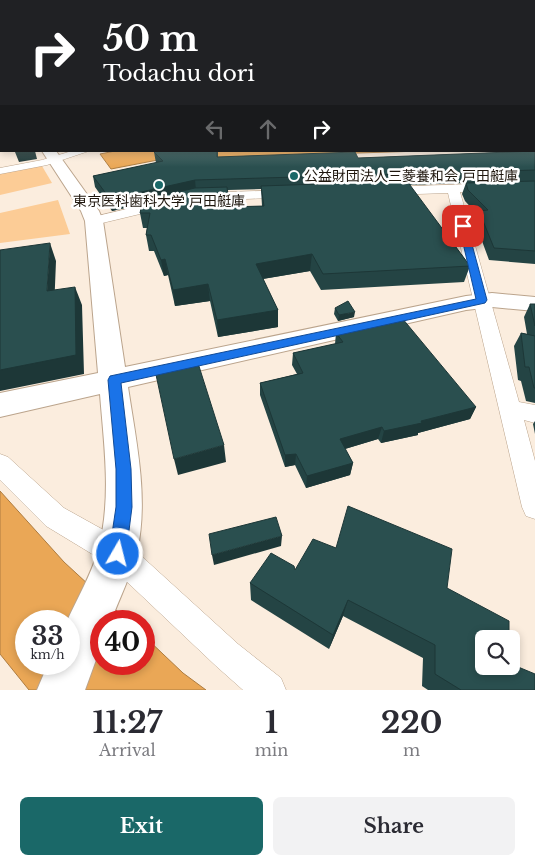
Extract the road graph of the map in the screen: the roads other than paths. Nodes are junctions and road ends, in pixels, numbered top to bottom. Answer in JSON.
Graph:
{"nodes":[{"id":1,"x":76,"y":152,"type":"edge"},
{"id":2,"x":52,"y":155,"type":"edge"},
{"id":3,"x":0,"y":171,"type":"edge"},
{"id":4,"x":535,"y":186,"type":"edge"},
{"id":5,"x":453,"y":188,"type":"junction"},
{"id":6,"x":374,"y":191,"type":"edge"},
{"id":7,"x":295,"y":194,"type":"edge"},
{"id":8,"x":94,"y":221,"type":"junction"},
{"id":9,"x":482,"y":300,"type":"junction"},
{"id":10,"x":535,"y":304,"type":"edge"},
{"id":11,"x":114,"y":380,"type":"junction"},
{"id":12,"x":0,"y":405,"type":"edge"},
{"id":13,"x":510,"y":409,"type":"junction"},
{"id":14,"x":535,"y":414,"type":"edge"},
{"id":15,"x":0,"y":464,"type":"edge"},
{"id":16,"x":535,"y":507,"type":"edge"},
{"id":17,"x":114,"y":563,"type":"junction"},
{"id":18,"x":61,"y":690,"type":"edge"},
{"id":19,"x":269,"y":690,"type":"edge"}],
"edges":[{"from":1,"to":2,"type":"street"},
{"from":2,"to":3,"type":"street"},
{"from":2,"to":8,"type":"street"},
{"from":4,"to":5,"type":"street"},
{"from":5,"to":6,"type":"street"},
{"from":5,"to":9,"type":"street"},
{"from":7,"to":8,"type":"street"},
{"from":8,"to":11,"type":"street"},
{"from":9,"to":10,"type":"street"},
{"from":9,"to":11,"type":"street"},
{"from":9,"to":13,"type":"street"},
{"from":11,"to":12,"type":"street"},
{"from":11,"to":17,"type":"street"},
{"from":13,"to":14,"type":"street"},
{"from":13,"to":16,"type":"street"},
{"from":15,"to":17,"type":"street"},
{"from":17,"to":18,"type":"street"},
{"from":17,"to":19,"type":"street"}]}
